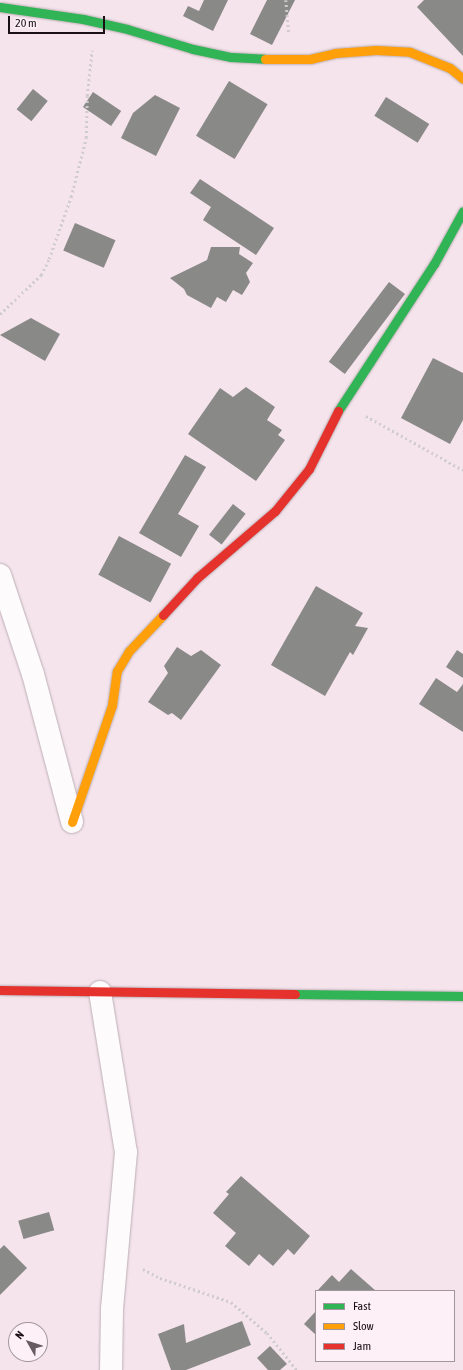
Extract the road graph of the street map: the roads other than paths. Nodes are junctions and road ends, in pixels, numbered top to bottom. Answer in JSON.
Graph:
{"nodes":[{"id":1,"x":0,"y":7,"type":"edge"},
{"id":2,"x":463,"y":79,"type":"edge"},
{"id":3,"x":463,"y":211,"type":"edge"},
{"id":4,"x":0,"y":575,"type":"edge"},
{"id":5,"x":4,"y":597,"type":"edge"},
{"id":6,"x":72,"y":822,"type":"joint"},
{"id":7,"x":0,"y":990,"type":"edge"},
{"id":8,"x":100,"y":992,"type":"junction"},
{"id":9,"x":463,"y":996,"type":"edge"},
{"id":10,"x":110,"y":1370,"type":"edge"}],
"edges":[{"from":1,"to":2,"type":"street"},
{"from":3,"to":6,"type":"street"},
{"from":4,"to":5,"type":"street"},
{"from":5,"to":6,"type":"street"},
{"from":7,"to":8,"type":"street"},
{"from":8,"to":9,"type":"street"},
{"from":8,"to":10,"type":"street"}]}
